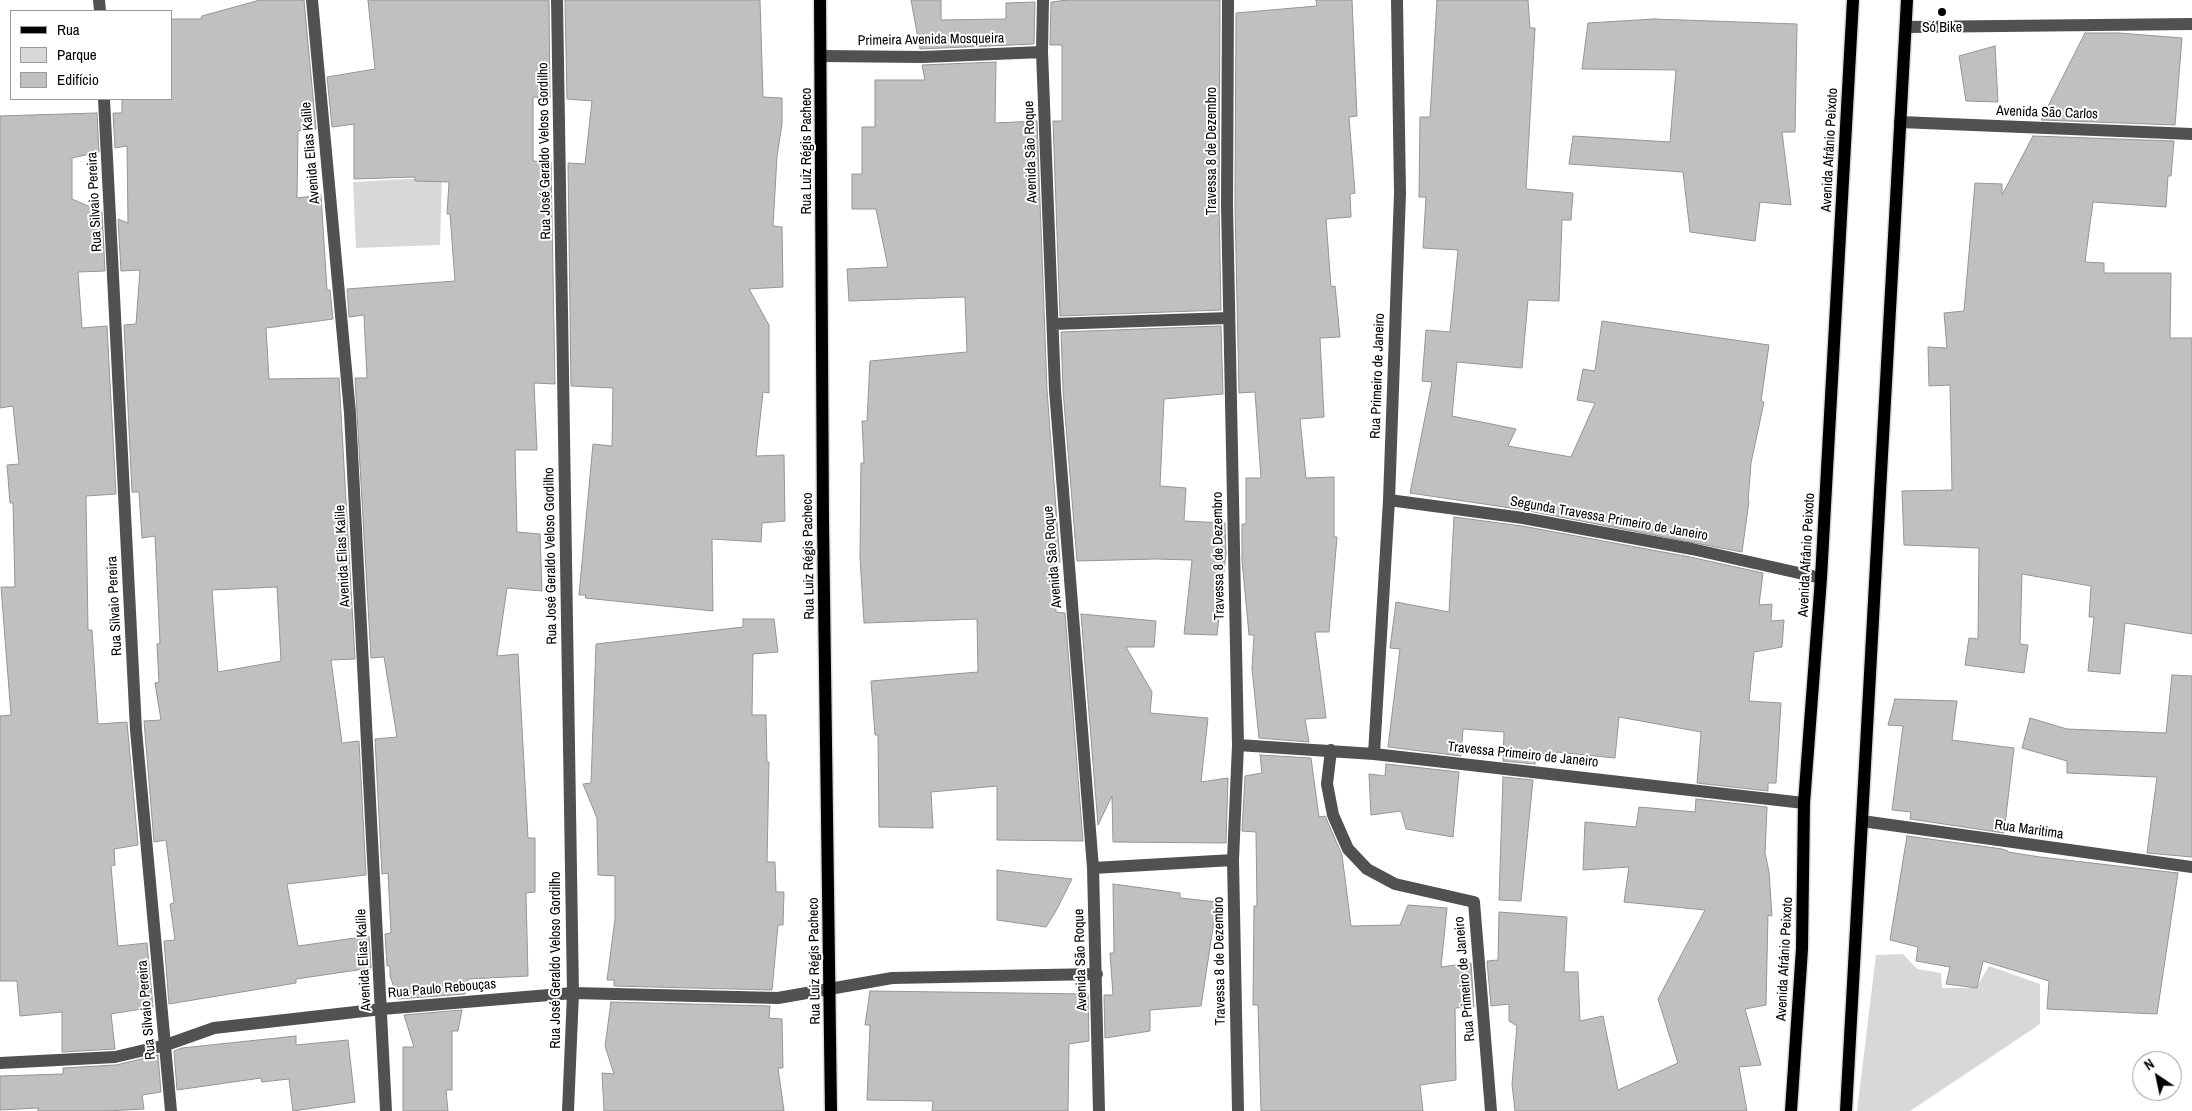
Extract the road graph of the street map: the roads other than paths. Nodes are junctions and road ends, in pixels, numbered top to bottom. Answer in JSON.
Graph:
{"nodes":[{"id":1,"x":312,"y":0,"type":"edge"},
{"id":2,"x":557,"y":0,"type":"edge"},
{"id":3,"x":820,"y":0,"type":"edge"},
{"id":4,"x":1043,"y":0,"type":"edge"},
{"id":5,"x":1228,"y":0,"type":"edge"},
{"id":6,"x":1397,"y":0,"type":"edge"},
{"id":7,"x":1853,"y":0,"type":"edge"},
{"id":8,"x":1907,"y":0,"type":"edge"},
{"id":9,"x":2192,"y":24,"type":"edge"},
{"id":10,"x":1906,"y":27,"type":"junction"},
{"id":11,"x":1042,"y":52,"type":"junction"},
{"id":12,"x":821,"y":56,"type":"junction"},
{"id":13,"x":104,"y":100,"type":"edge"},
{"id":14,"x":1900,"y":122,"type":"junction"},
{"id":15,"x":2192,"y":134,"type":"edge"},
{"id":16,"x":1229,"y":318,"type":"junction"},
{"id":17,"x":1053,"y":324,"type":"junction"},
{"id":18,"x":1389,"y":500,"type":"junction"},
{"id":19,"x":1821,"y":578,"type":"junction"},
{"id":20,"x":1238,"y":745,"type":"junction"},
{"id":21,"x":1331,"y":750,"type":"junction"},
{"id":22,"x":1374,"y":754,"type":"junction"},
{"id":23,"x":1804,"y":803,"type":"junction"},
{"id":24,"x":1862,"y":821,"type":"junction"},
{"id":25,"x":1233,"y":860,"type":"junction"},
{"id":26,"x":2192,"y":866,"type":"edge"},
{"id":27,"x":1093,"y":868,"type":"junction"},
{"id":28,"x":1097,"y":974,"type":"junction"},
{"id":29,"x":831,"y":989,"type":"junction"},
{"id":30,"x":573,"y":993,"type":"junction"},
{"id":31,"x":382,"y":1009,"type":"junction"},
{"id":32,"x":166,"y":1045,"type":"junction"},
{"id":33,"x":0,"y":1063,"type":"edge"},
{"id":34,"x":171,"y":1111,"type":"edge"},
{"id":35,"x":386,"y":1111,"type":"edge"},
{"id":36,"x":568,"y":1111,"type":"edge"},
{"id":37,"x":832,"y":1111,"type":"edge"},
{"id":38,"x":1100,"y":1111,"type":"edge"},
{"id":39,"x":1238,"y":1111,"type":"edge"},
{"id":40,"x":1491,"y":1111,"type":"edge"},
{"id":41,"x":1791,"y":1111,"type":"edge"},
{"id":42,"x":1846,"y":1111,"type":"edge"}],
"edges":[{"from":1,"to":31,"type":"street","name":"Avenida Elias Kalile"},
{"from":2,"to":30,"type":"street","name":"Rua José Geraldo Veloso Gordilho"},
{"from":3,"to":12,"type":"main road","name":"Rua Luiz Régis Pacheco"},
{"from":4,"to":11,"type":"street","name":"Avenida São Roque"},
{"from":5,"to":16,"type":"street","name":"Travessa 8 de Dezembro"},
{"from":6,"to":18,"type":"street","name":"Rua Primeiro de Janeiro"},
{"from":7,"to":19,"type":"main road","name":"Avenida Afrânio Peixoto"},
{"from":8,"to":10,"type":"main road"},
{"from":9,"to":10,"type":"street"},
{"from":10,"to":14,"type":"main road"},
{"from":11,"to":12,"type":"street","name":"Primeira Avenida Mosqueira"},
{"from":11,"to":17,"type":"street","name":"Avenida São Roque"},
{"from":12,"to":29,"type":"main road","name":"Rua Luiz Régis Pacheco"},
{"from":13,"to":32,"type":"street","name":"Rua Silvaio Pereira"},
{"from":14,"to":15,"type":"street","name":"Avenida São Carlos"},
{"from":14,"to":24,"type":"main road"},
{"from":16,"to":17,"type":"street"},
{"from":16,"to":20,"type":"street","name":"Travessa 8 de Dezembro"},
{"from":17,"to":27,"type":"street","name":"Avenida São Roque"},
{"from":18,"to":19,"type":"street","name":"Segunda Travessa Primeiro de Janeiro"},
{"from":18,"to":22,"type":"street","name":"Rua Primeiro de Janeiro"},
{"from":19,"to":23,"type":"main road","name":"Avenida Afrânio Peixoto"},
{"from":20,"to":21,"type":"street","name":"Travessa Primeiro de Janeiro"},
{"from":20,"to":25,"type":"street","name":"Travessa 8 de Dezembro"},
{"from":21,"to":22,"type":"street","name":"Travessa Primeiro de Janeiro"},
{"from":21,"to":40,"type":"street","name":"Rua Primeiro de Janeiro"},
{"from":22,"to":23,"type":"street","name":"Travessa Primeiro de Janeiro"},
{"from":23,"to":41,"type":"main road","name":"Avenida Afrânio Peixoto"},
{"from":24,"to":26,"type":"street","name":"Rua Maritima"},
{"from":24,"to":42,"type":"main road"},
{"from":25,"to":27,"type":"street"},
{"from":25,"to":39,"type":"street","name":"Travessa 8 de Dezembro"},
{"from":27,"to":28,"type":"street","name":"Avenida São Roque"},
{"from":28,"to":29,"type":"street","name":"Rua Paulo Rebouças"},
{"from":28,"to":38,"type":"street","name":"Avenida São Roque"},
{"from":29,"to":30,"type":"street","name":"Rua Paulo Rebouças"},
{"from":29,"to":37,"type":"main road","name":"Rua Luiz Régis Pacheco"},
{"from":30,"to":31,"type":"street","name":"Rua Paulo Rebouças"},
{"from":30,"to":36,"type":"street","name":"Rua José Geraldo Veloso Gordilho"},
{"from":31,"to":32,"type":"street","name":"Rua Paulo Rebouças"},
{"from":31,"to":35,"type":"street","name":"Avenida Elias Kalile"},
{"from":32,"to":33,"type":"street","name":"Rua Paulo Rebouças"},
{"from":32,"to":34,"type":"street","name":"Rua Silvaio Pereira"}]}
